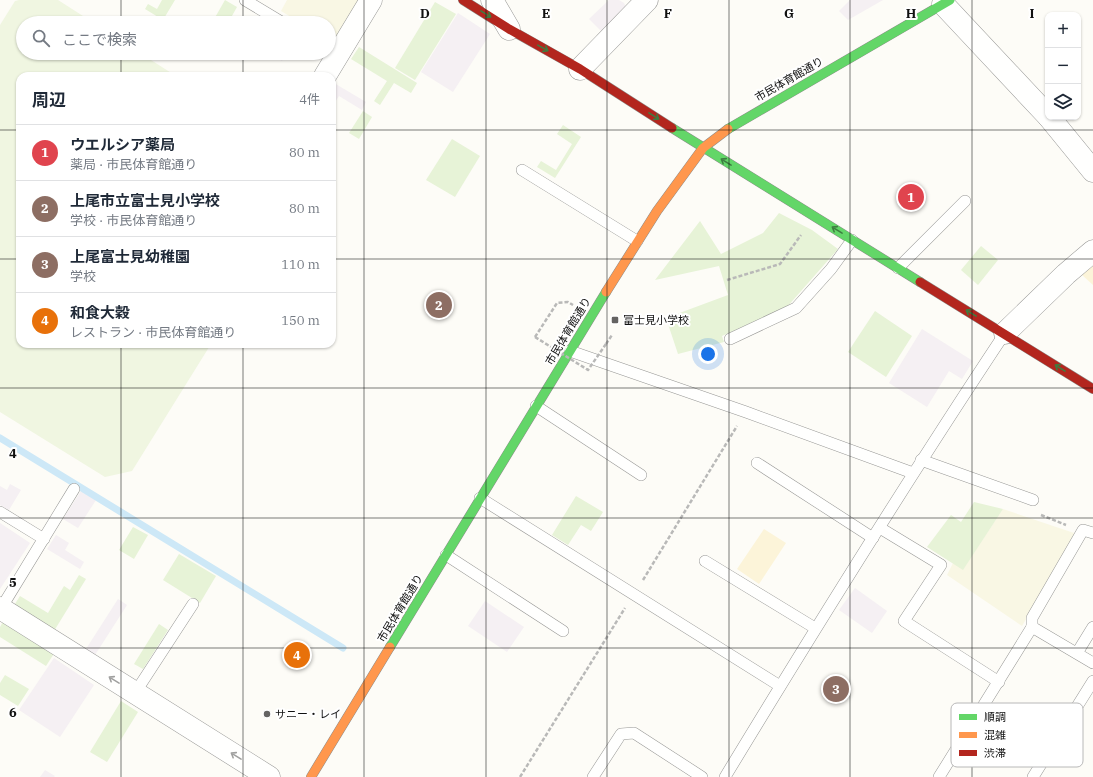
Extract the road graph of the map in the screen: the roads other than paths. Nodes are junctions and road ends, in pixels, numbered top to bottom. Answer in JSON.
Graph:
{"nodes":[{"id":1,"x":245,"y":0,"type":"edge"},
{"id":2,"x":371,"y":0,"type":"edge"},
{"id":3,"x":463,"y":0,"type":"edge"},
{"id":4,"x":492,"y":0,"type":"edge"},
{"id":5,"x":946,"y":2,"type":"edge"},
{"id":6,"x":639,"y":3,"type":"edge"},
{"id":7,"x":272,"y":16,"type":"edge"},
{"id":8,"x":509,"y":29,"type":"junction"},
{"id":9,"x":336,"y":48,"type":"edge"},
{"id":10,"x":330,"y":60,"type":"edge"},
{"id":11,"x":580,"y":69,"type":"junction"},
{"id":12,"x":326,"y":72,"type":"edge"},
{"id":13,"x":1045,"y":113,"type":"edge"},
{"id":14,"x":1052,"y":120,"type":"edge"},
{"id":15,"x":703,"y":148,"type":"junction"},
{"id":16,"x":1089,"y":159,"type":"edge"},
{"id":17,"x":522,"y":170,"type":"dead end"},
{"id":18,"x":965,"y":201,"type":"dead end"},
{"id":19,"x":852,"y":240,"type":"junction"},
{"id":20,"x":637,"y":241,"type":"junction"},
{"id":21,"x":1093,"y":251,"type":"edge"},
{"id":22,"x":898,"y":268,"type":"junction"},
{"id":23,"x":1005,"y":333,"type":"junction"},
{"id":24,"x":730,"y":340,"type":"dead end"},
{"id":25,"x":570,"y":351,"type":"junction"},
{"id":26,"x":1093,"y":388,"type":"edge"},
{"id":27,"x":536,"y":406,"type":"junction"},
{"id":28,"x":921,"y":460,"type":"junction"},
{"id":29,"x":757,"y":464,"type":"dead end"},
{"id":30,"x":913,"y":473,"type":"junction"},
{"id":31,"x":641,"y":475,"type":"dead end"},
{"id":32,"x":74,"y":488,"type":"dead end"},
{"id":33,"x":480,"y":498,"type":"junction"},
{"id":34,"x":1033,"y":500,"type":"dead end"},
{"id":35,"x":0,"y":512,"type":"edge"},
{"id":36,"x":880,"y":528,"type":"junction"},
{"id":37,"x":1093,"y":533,"type":"edge"},
{"id":38,"x":873,"y":538,"type":"junction"},
{"id":39,"x":44,"y":539,"type":"junction"},
{"id":40,"x":446,"y":555,"type":"junction"},
{"id":41,"x":704,"y":561,"type":"dead end"},
{"id":42,"x":192,"y":604,"type":"dead end"},
{"id":43,"x":0,"y":608,"type":"edge"},
{"id":44,"x":1032,"y":626,"type":"junction"},
{"id":45,"x":1093,"y":626,"type":"edge"},
{"id":46,"x":816,"y":628,"type":"junction"},
{"id":47,"x":563,"y":631,"type":"dead end"},
{"id":48,"x":1077,"y":653,"type":"junction"},
{"id":49,"x":1093,"y":662,"type":"edge"},
{"id":50,"x":1093,"y":681,"type":"edge"},
{"id":51,"x":999,"y":682,"type":"junction"},
{"id":52,"x":780,"y":686,"type":"junction"},
{"id":53,"x":135,"y":693,"type":"junction"},
{"id":54,"x":986,"y":703,"type":"edge"},
{"id":55,"x":1079,"y":703,"type":"edge"},
{"id":56,"x":951,"y":758,"type":"edge"},
{"id":57,"x":1039,"y":767,"type":"edge"},
{"id":58,"x":269,"y":777,"type":"edge"},
{"id":59,"x":311,"y":777,"type":"edge"},
{"id":60,"x":593,"y":777,"type":"edge"},
{"id":61,"x":702,"y":777,"type":"edge"},
{"id":62,"x":725,"y":777,"type":"edge"},
{"id":63,"x":939,"y":777,"type":"edge"},
{"id":64,"x":1033,"y":777,"type":"edge"}],
"edges":[{"from":1,"to":7,"type":"lane"},
{"from":2,"to":9,"type":"street"},
{"from":3,"to":8,"type":"street","one_way":true},
{"from":4,"to":8,"type":"street"},
{"from":5,"to":13,"type":"street"},
{"from":5,"to":15,"type":"street","name":"市民体育館通り"},
{"from":6,"to":11,"type":"street"},
{"from":8,"to":11,"type":"street","one_way":true},
{"from":10,"to":12,"type":"street"},
{"from":11,"to":15,"type":"street","one_way":true},
{"from":14,"to":16,"type":"street"},
{"from":19,"to":15,"type":"street","one_way":true},
{"from":15,"to":20,"type":"street","name":"市民体育館通り"},
{"from":17,"to":20,"type":"lane"},
{"from":18,"to":22,"type":"lane"},
{"from":19,"to":22,"type":"street"},
{"from":19,"to":24,"type":"lane"},
{"from":20,"to":25,"type":"street","name":"市民体育館通り"},
{"from":21,"to":23,"type":"street"},
{"from":23,"to":22,"type":"street","one_way":true},
{"from":26,"to":23,"type":"street","one_way":true},
{"from":23,"to":28,"type":"lane"},
{"from":25,"to":27,"type":"street","name":"市民体育館通り"},
{"from":25,"to":30,"type":"lane"},
{"from":27,"to":31,"type":"lane"},
{"from":27,"to":33,"type":"street","name":"市民体育館通り"},
{"from":28,"to":30,"type":"lane"},
{"from":28,"to":34,"type":"lane"},
{"from":29,"to":38,"type":"lane"},
{"from":30,"to":36,"type":"lane"},
{"from":32,"to":39,"type":"lane"},
{"from":33,"to":40,"type":"street","name":"市民体育館通り"},
{"from":33,"to":52,"type":"lane"},
{"from":35,"to":39,"type":"lane"},
{"from":36,"to":38,"type":"lane"},
{"from":36,"to":51,"type":"lane"},
{"from":37,"to":44,"type":"lane"},
{"from":38,"to":46,"type":"lane"},
{"from":39,"to":43,"type":"lane"},
{"from":40,"to":47,"type":"lane"},
{"from":40,"to":59,"type":"street","name":"市民体育館通り"},
{"from":41,"to":46,"type":"lane"},
{"from":42,"to":53,"type":"lane"},
{"from":53,"to":43,"type":"street","one_way":true},
{"from":44,"to":48,"type":"lane"},
{"from":44,"to":51,"type":"lane"},
{"from":45,"to":48,"type":"lane"},
{"from":46,"to":52,"type":"lane"},
{"from":48,"to":49,"type":"lane"},
{"from":50,"to":55,"type":"lane"},
{"from":51,"to":54,"type":"lane"},
{"from":52,"to":62,"type":"lane"},
{"from":58,"to":53,"type":"street","one_way":true},
{"from":56,"to":63,"type":"lane"},
{"from":57,"to":64,"type":"lane"},
{"from":60,"to":61,"type":"lane"}]}
